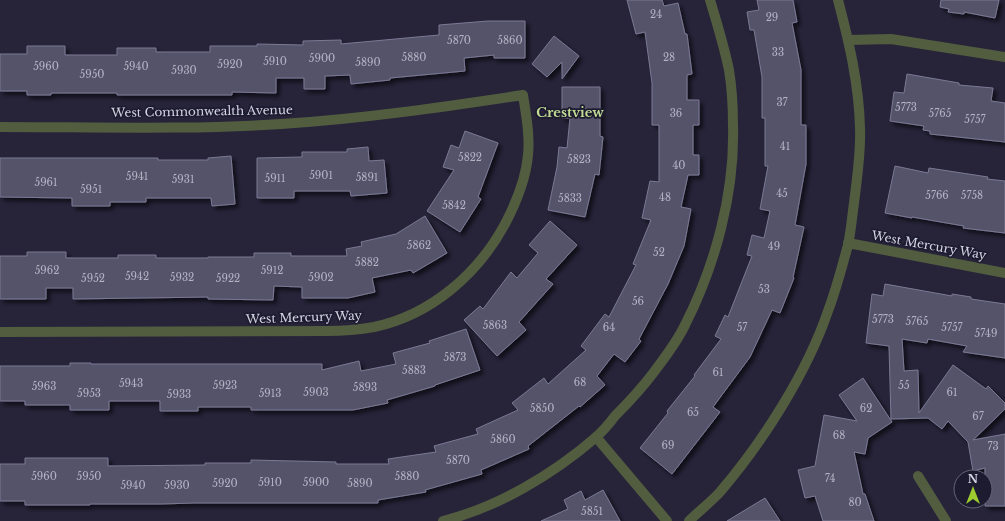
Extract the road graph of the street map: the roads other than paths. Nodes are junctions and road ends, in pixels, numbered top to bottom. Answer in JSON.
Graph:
{"nodes":[{"id":1,"x":710,"y":0,"type":"edge"},
{"id":2,"x":838,"y":0,"type":"edge"},
{"id":3,"x":848,"y":40,"type":"junction"},
{"id":4,"x":1005,"y":57,"type":"edge"},
{"id":5,"x":523,"y":95,"type":"joint"},
{"id":6,"x":0,"y":127,"type":"edge"},
{"id":7,"x":848,"y":243,"type":"junction"},
{"id":8,"x":1005,"y":273,"type":"edge"},
{"id":9,"x":0,"y":332,"type":"edge"},
{"id":10,"x":596,"y":437,"type":"junction"},
{"id":11,"x":918,"y":476,"type":"dead end"},
{"id":12,"x":443,"y":521,"type":"edge"},
{"id":13,"x":667,"y":521,"type":"edge"},
{"id":14,"x":689,"y":521,"type":"edge"},
{"id":15,"x":946,"y":521,"type":"edge"}],
"edges":[{"from":1,"to":10,"type":"street"},
{"from":2,"to":3,"type":"street"},
{"from":3,"to":4,"type":"street"},
{"from":3,"to":7,"type":"street"},
{"from":5,"to":6,"type":"street","name":"West Commonwealth Avenue"},
{"from":5,"to":9,"type":"street","name":"West Mercury Way"},
{"from":7,"to":8,"type":"street","name":"West Mercury Way"},
{"from":7,"to":14,"type":"street"},
{"from":10,"to":12,"type":"street"},
{"from":10,"to":13,"type":"street"},
{"from":11,"to":15,"type":"street"}]}
